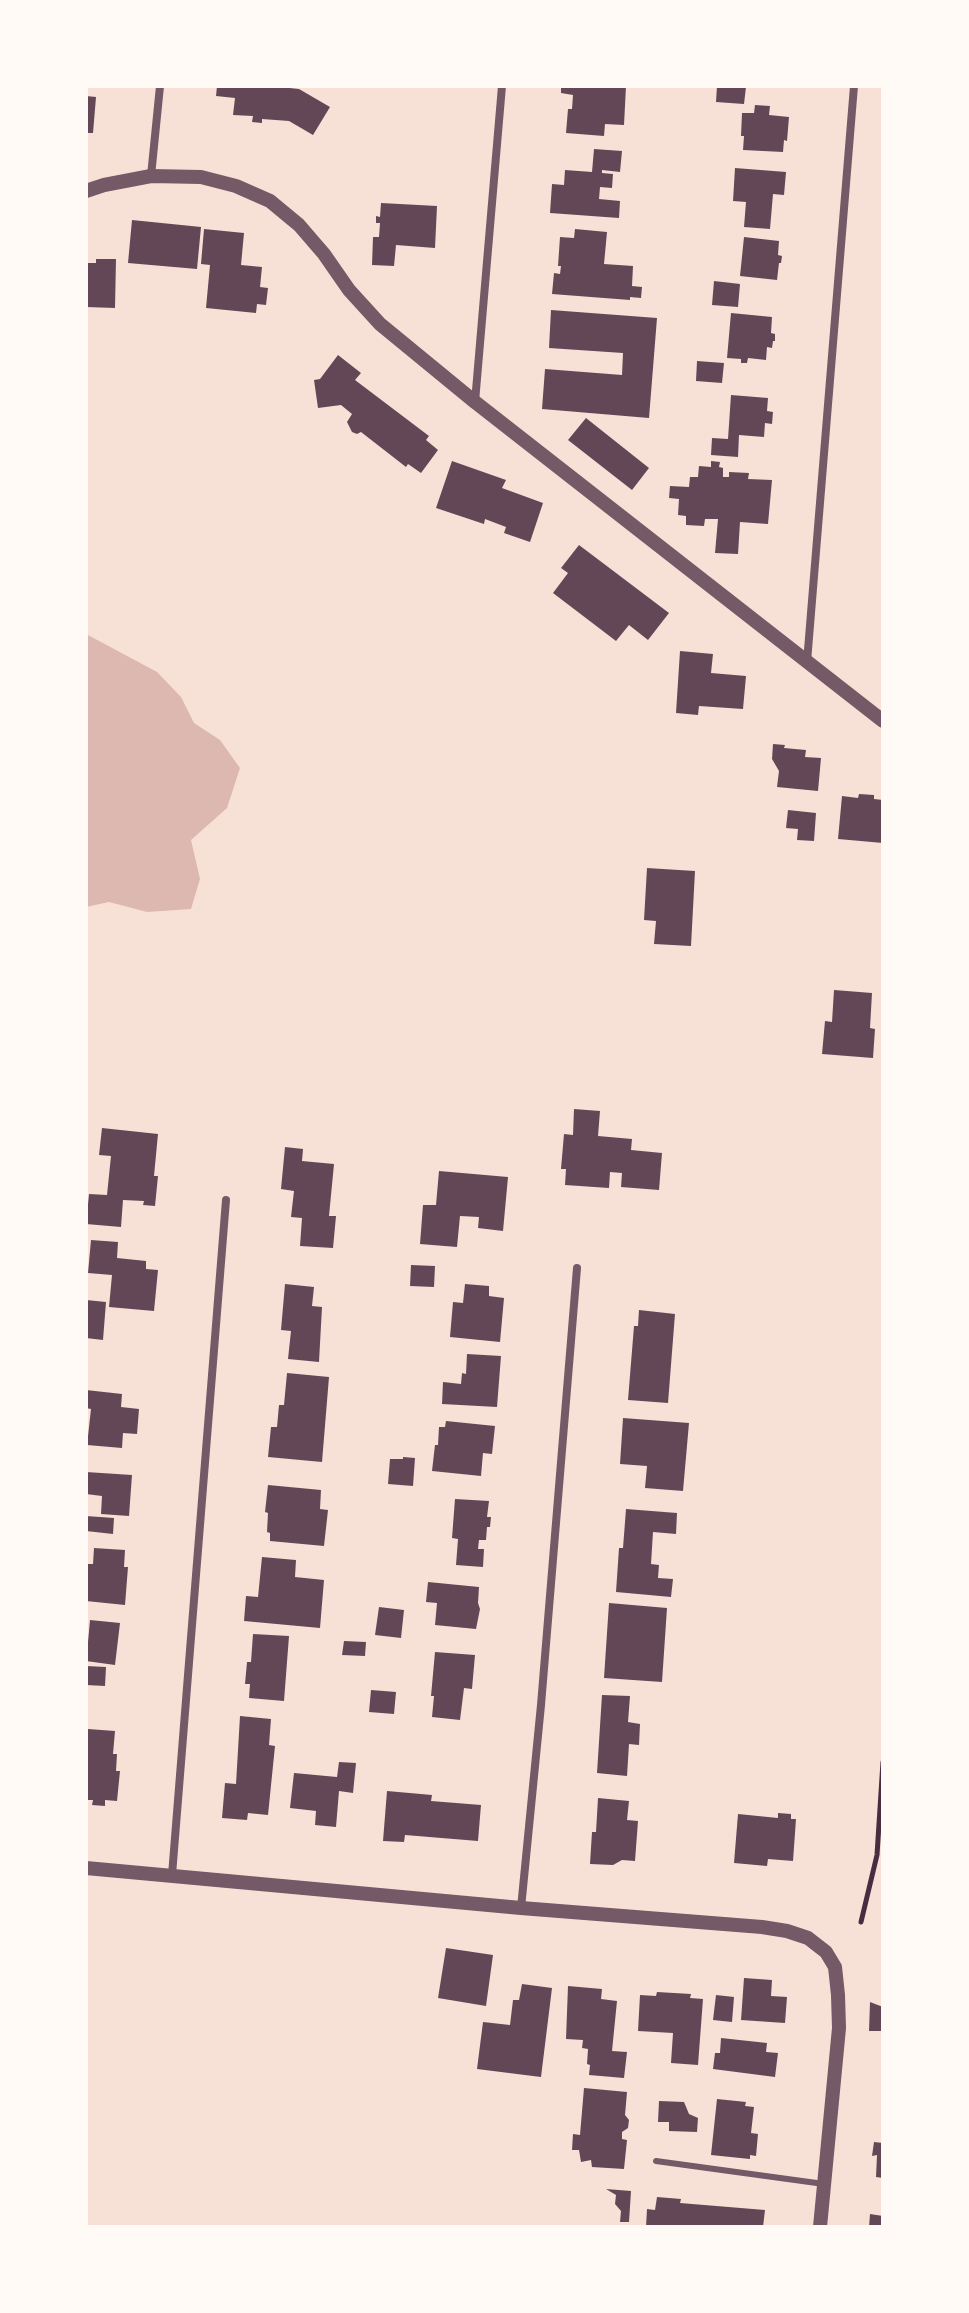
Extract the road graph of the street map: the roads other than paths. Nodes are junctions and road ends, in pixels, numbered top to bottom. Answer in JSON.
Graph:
{"nodes":[{"id":1,"x":160,"y":86,"type":"edge"},
{"id":2,"x":502,"y":86,"type":"edge"},
{"id":3,"x":854,"y":86,"type":"edge"},
{"id":4,"x":151,"y":176,"type":"junction"},
{"id":5,"x":86,"y":191,"type":"edge"},
{"id":6,"x":475,"y":402,"type":"junction"},
{"id":7,"x":807,"y":662,"type":"junction"},
{"id":8,"x":883,"y":721,"type":"edge"},
{"id":9,"x":226,"y":1200,"type":"dead end"},
{"id":10,"x":577,"y":1268,"type":"dead end"},
{"id":11,"x":86,"y":1868,"type":"edge"},
{"id":12,"x":172,"y":1875,"type":"junction"},
{"id":13,"x":521,"y":1908,"type":"junction"},
{"id":14,"x":656,"y":2161,"type":"dead end"},
{"id":15,"x":824,"y":2184,"type":"junction"},
{"id":16,"x":820,"y":2227,"type":"edge"}],
"edges":[{"from":1,"to":4,"type":"street"},
{"from":2,"to":6,"type":"street"},
{"from":3,"to":7,"type":"street"},
{"from":4,"to":5,"type":"street"},
{"from":4,"to":6,"type":"street"},
{"from":6,"to":7,"type":"street"},
{"from":7,"to":8,"type":"street"},
{"from":9,"to":12,"type":"street"},
{"from":10,"to":13,"type":"street"},
{"from":11,"to":12,"type":"street"},
{"from":12,"to":13,"type":"street"},
{"from":13,"to":15,"type":"street"},
{"from":14,"to":15,"type":"lane"},
{"from":15,"to":16,"type":"street"}]}
